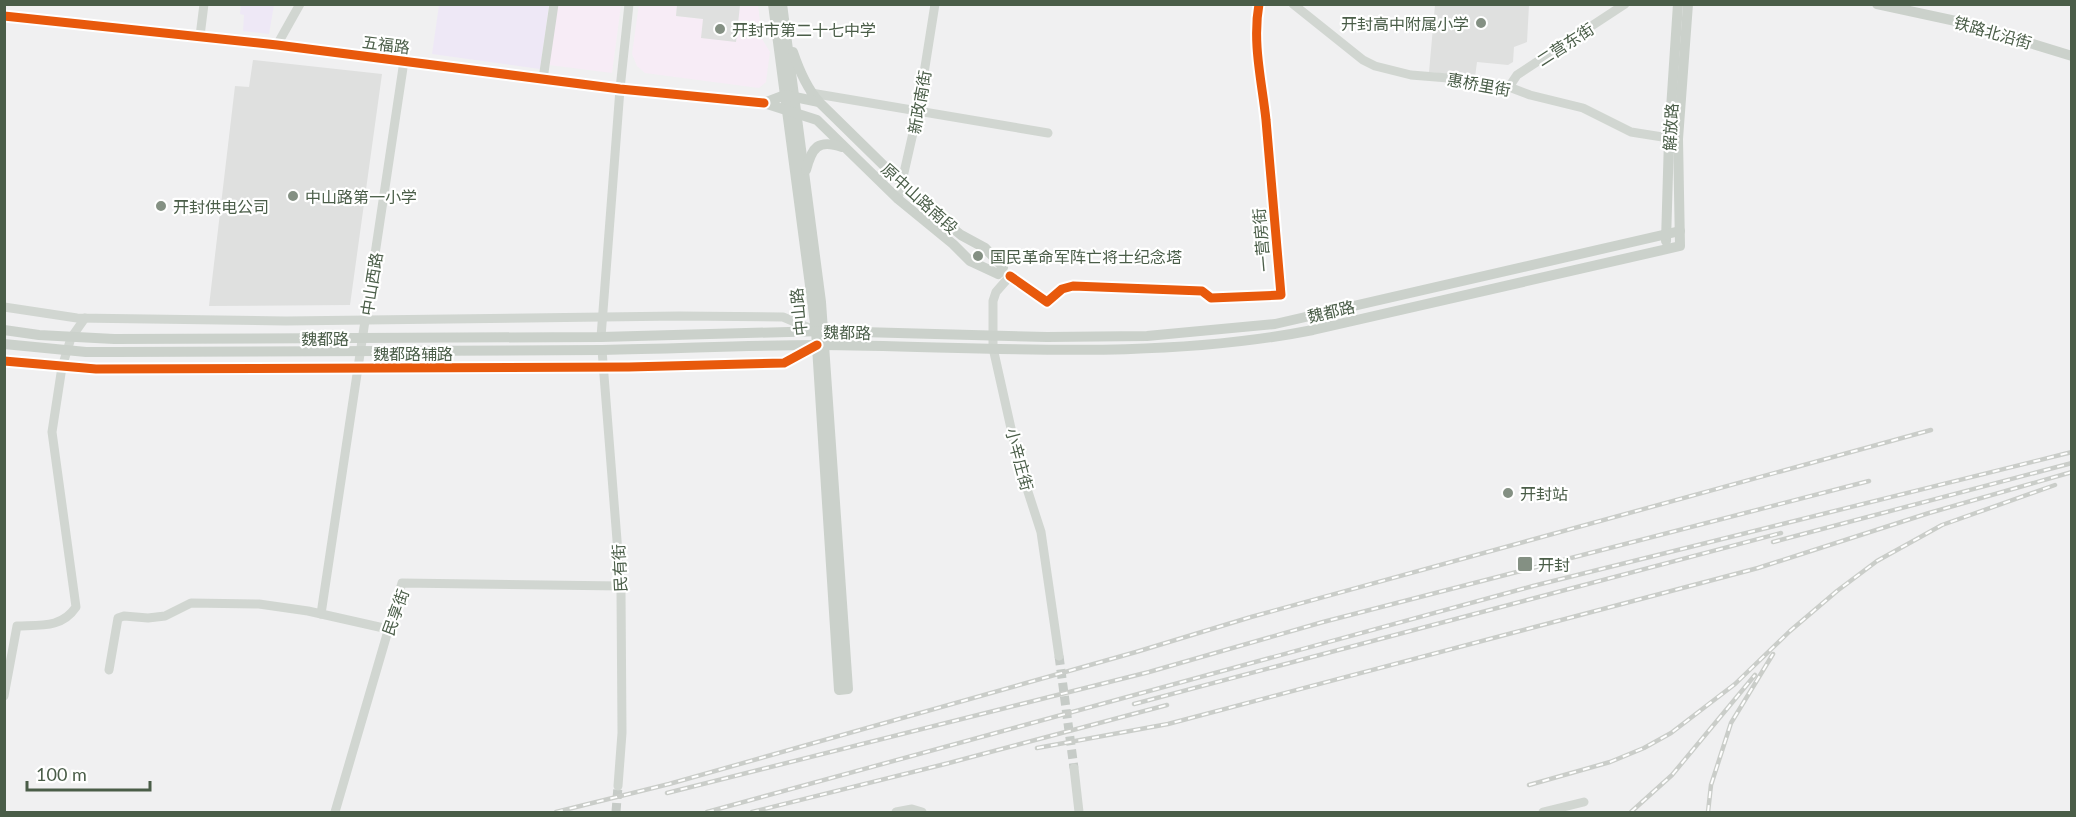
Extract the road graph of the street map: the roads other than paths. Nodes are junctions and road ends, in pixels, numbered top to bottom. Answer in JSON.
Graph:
{"nodes":[{"id":1,"x":204,"y":4,"type":"edge"},
{"id":2,"x":300,"y":4,"type":"edge"},
{"id":3,"x":554,"y":4,"type":"edge"},
{"id":4,"x":629,"y":4,"type":"edge"},
{"id":5,"x":773,"y":4,"type":"edge"},
{"id":6,"x":782,"y":4,"type":"edge"},
{"id":7,"x":935,"y":4,"type":"edge"},
{"id":8,"x":1259,"y":4,"type":"edge"},
{"id":9,"x":1293,"y":4,"type":"edge"},
{"id":10,"x":1625,"y":4,"type":"edge"},
{"id":11,"x":1678,"y":4,"type":"edge"},
{"id":12,"x":1688,"y":4,"type":"edge"},
{"id":13,"x":1877,"y":4,"type":"edge"},
{"id":14,"x":4,"y":16,"type":"edge"},
{"id":15,"x":785,"y":26,"type":"junction"},
{"id":16,"x":200,"y":36,"type":"junction"},
{"id":17,"x":277,"y":45,"type":"junction"},
{"id":18,"x":2072,"y":56,"type":"edge"},
{"id":19,"x":404,"y":61,"type":"junction"},
{"id":20,"x":543,"y":79,"type":"junction"},
{"id":21,"x":1509,"y":87,"type":"junction"},
{"id":22,"x":620,"y":89,"type":"junction"},
{"id":23,"x":790,"y":96,"type":"junction"},
{"id":24,"x":815,"y":97,"type":"junction"},
{"id":25,"x":764,"y":103,"type":"junction"},
{"id":26,"x":786,"y":109,"type":"junction"},
{"id":27,"x":918,"y":111,"type":"junction"},
{"id":28,"x":798,"y":114,"type":"junction"},
{"id":29,"x":1048,"y":133,"type":"dead end"},
{"id":30,"x":1674,"y":139,"type":"junction"},
{"id":31,"x":844,"y":148,"type":"junction"},
{"id":32,"x":805,"y":173,"type":"junction"},
{"id":33,"x":902,"y":185,"type":"junction"},
{"id":34,"x":898,"y":199,"type":"junction"},
{"id":35,"x":1680,"y":231,"type":"junction"},
{"id":36,"x":1666,"y":234,"type":"junction"},
{"id":37,"x":1680,"y":246,"type":"joint"},
{"id":38,"x":1666,"y":249,"type":"junction"},
{"id":39,"x":1006,"y":273,"type":"junction"},
{"id":40,"x":4,"y":307,"type":"edge"},
{"id":41,"x":602,"y":317,"type":"junction"},
{"id":42,"x":85,"y":318,"type":"junction"},
{"id":43,"x":365,"y":321,"type":"junction"},
{"id":44,"x":4,"y":330,"type":"edge"},
{"id":45,"x":820,"y":331,"type":"junction"},
{"id":46,"x":993,"y":336,"type":"junction"},
{"id":47,"x":601,"y":337,"type":"junction"},
{"id":48,"x":71,"y":338,"type":"junction"},
{"id":49,"x":363,"y":338,"type":"junction"},
{"id":50,"x":4,"y":344,"type":"edge"},
{"id":51,"x":821,"y":345,"type":"junction"},
{"id":52,"x":993,"y":348,"type":"junction"},
{"id":53,"x":67,"y":350,"type":"junction"},
{"id":54,"x":602,"y":350,"type":"junction"},
{"id":55,"x":361,"y":351,"type":"junction"},
{"id":56,"x":4,"y":361,"type":"edge"},
{"id":57,"x":62,"y":367,"type":"junction"},
{"id":58,"x":603,"y":367,"type":"junction"},
{"id":59,"x":358,"y":368,"type":"junction"},
{"id":60,"x":621,"y":586,"type":"junction"},
{"id":61,"x":321,"y":614,"type":"junction"},
{"id":62,"x":388,"y":629,"type":"junction"},
{"id":63,"x":1059,"y":656,"type":"tunnel mouth"},
{"id":64,"x":109,"y":670,"type":"dead end"},
{"id":65,"x":4,"y":696,"type":"edge"},
{"id":66,"x":1074,"y":768,"type":"tunnel mouth"},
{"id":67,"x":618,"y":786,"type":"tunnel mouth"},
{"id":68,"x":1584,"y":801,"type":"dead end"},
{"id":69,"x":335,"y":813,"type":"edge"},
{"id":70,"x":896,"y":813,"type":"edge"},
{"id":71,"x":922,"y":813,"type":"edge"},
{"id":72,"x":1079,"y":813,"type":"edge"},
{"id":73,"x":1544,"y":813,"type":"edge"}],
"edges":[{"from":1,"to":16,"type":"street"},
{"from":2,"to":17,"type":"street"},
{"from":3,"to":20,"type":"street"},
{"from":4,"to":22,"type":"street"},
{"from":5,"to":23,"type":"main road","name":"中山路"},
{"from":6,"to":15,"type":"main road","name":"中山路"},
{"from":7,"to":27,"type":"street","name":"新政南街"},
{"from":8,"to":39,"type":"street","name":"一营房街"},
{"from":9,"to":21,"type":"street","name":"惠桥里街"},
{"from":10,"to":21,"type":"street","name":"二营东街"},
{"from":11,"to":30,"type":"main road","name":"解放路"},
{"from":12,"to":30,"type":"main road","name":"解放路"},
{"from":13,"to":18,"type":"main road","name":"铁路北沿街"},
{"from":14,"to":16,"type":"street","name":"五福路"},
{"from":15,"to":23,"type":"main road","name":"中山路"},
{"from":15,"to":24,"type":"main road"},
{"from":16,"to":17,"type":"street","name":"五福路"},
{"from":17,"to":19,"type":"street","name":"五福路"},
{"from":19,"to":20,"type":"street","name":"五福路"},
{"from":19,"to":43,"type":"street","name":"中山西路"},
{"from":20,"to":22,"type":"street","name":"五福路"},
{"from":21,"to":30,"type":"street","name":"惠桥里街"},
{"from":22,"to":25,"type":"street","name":"五福路"},
{"from":22,"to":41,"type":"street"},
{"from":23,"to":24,"type":"main road"},
{"from":23,"to":25,"type":"main road"},
{"from":23,"to":26,"type":"main road","name":"中山路"},
{"from":23,"to":28,"type":"main road","name":"中山路"},
{"from":24,"to":27,"type":"street"},
{"from":24,"to":33,"type":"main road","name":"原中山路南段"},
{"from":25,"to":26,"type":"main road","name":"原中山路南段"},
{"from":26,"to":28,"type":"main road","name":"原中山路南段"},
{"from":26,"to":45,"type":"main road","name":"中山路"},
{"from":27,"to":29,"type":"street"},
{"from":27,"to":33,"type":"street","name":"新政南街"},
{"from":28,"to":31,"type":"main road","name":"原中山路南段"},
{"from":28,"to":32,"type":"main road","name":"中山路"},
{"from":30,"to":35,"type":"main road","name":"解放路"},
{"from":30,"to":36,"type":"main road","name":"解放路"},
{"from":31,"to":32,"type":"main road"},
{"from":31,"to":34,"type":"main road","name":"原中山路南段"},
{"from":32,"to":45,"type":"main road","name":"中山路"},
{"from":33,"to":34,"type":"street","name":"新政南街"},
{"from":33,"to":39,"type":"main road","name":"原中山路南段"},
{"from":34,"to":39,"type":"main road","name":"原中山路南段"},
{"from":35,"to":36,"type":"main road","name":"魏都路"},
{"from":35,"to":37,"type":"main road","name":"解放路"},
{"from":36,"to":38,"type":"main road","name":"解放路"},
{"from":36,"to":46,"type":"main road","name":"魏都路"},
{"from":37,"to":38,"type":"main road","name":"魏都路"},
{"from":38,"to":52,"type":"main road","name":"魏都路"},
{"from":39,"to":46,"type":"street","name":"小辛庄街"},
{"from":40,"to":42,"type":"street","name":"魏都路辅路"},
{"from":41,"to":43,"type":"street","name":"魏都路辅路"},
{"from":41,"to":45,"type":"street","name":"魏都路辅路"},
{"from":41,"to":47,"type":"street"},
{"from":42,"to":43,"type":"street","name":"魏都路辅路"},
{"from":42,"to":48,"type":"street"},
{"from":43,"to":49,"type":"street","name":"中山西路"},
{"from":44,"to":48,"type":"main road","name":"魏都路"},
{"from":45,"to":46,"type":"main road","name":"魏都路"},
{"from":45,"to":47,"type":"main road","name":"魏都路"},
{"from":45,"to":51,"type":"main road","name":"中山路"},
{"from":46,"to":52,"type":"street","name":"小辛庄街"},
{"from":47,"to":49,"type":"main road","name":"魏都路"},
{"from":48,"to":49,"type":"main road","name":"魏都路"},
{"from":48,"to":53,"type":"street"},
{"from":49,"to":55,"type":"street","name":"中山西路"},
{"from":50,"to":53,"type":"main road","name":"魏都路"},
{"from":51,"to":51,"type":"main road","name":"中山路"},
{"from":51,"to":52,"type":"main road","name":"魏都路"},
{"from":51,"to":54,"type":"main road","name":"魏都路"},
{"from":51,"to":58,"type":"street","name":"魏都路辅路"},
{"from":52,"to":63,"type":"street","name":"小辛庄街"},
{"from":53,"to":55,"type":"main road","name":"魏都路"},
{"from":53,"to":57,"type":"street"},
{"from":54,"to":55,"type":"main road","name":"魏都路"},
{"from":54,"to":58,"type":"street","name":"民有街"},
{"from":55,"to":59,"type":"street","name":"中山西路"},
{"from":56,"to":57,"type":"street","name":"魏都路辅路"},
{"from":57,"to":59,"type":"street","name":"魏都路辅路"},
{"from":57,"to":65,"type":"street"},
{"from":58,"to":59,"type":"street","name":"魏都路辅路"},
{"from":58,"to":60,"type":"street","name":"民有街"},
{"from":59,"to":61,"type":"street","name":"中山西路"},
{"from":60,"to":62,"type":"street","name":"民享街"},
{"from":60,"to":67,"type":"street","name":"民有街"},
{"from":61,"to":62,"type":"street"},
{"from":61,"to":64,"type":"street"},
{"from":62,"to":69,"type":"street","name":"民享街"},
{"from":66,"to":72,"type":"street"},
{"from":68,"to":73,"type":"street"},
{"from":70,"to":71,"type":"street"}]}
